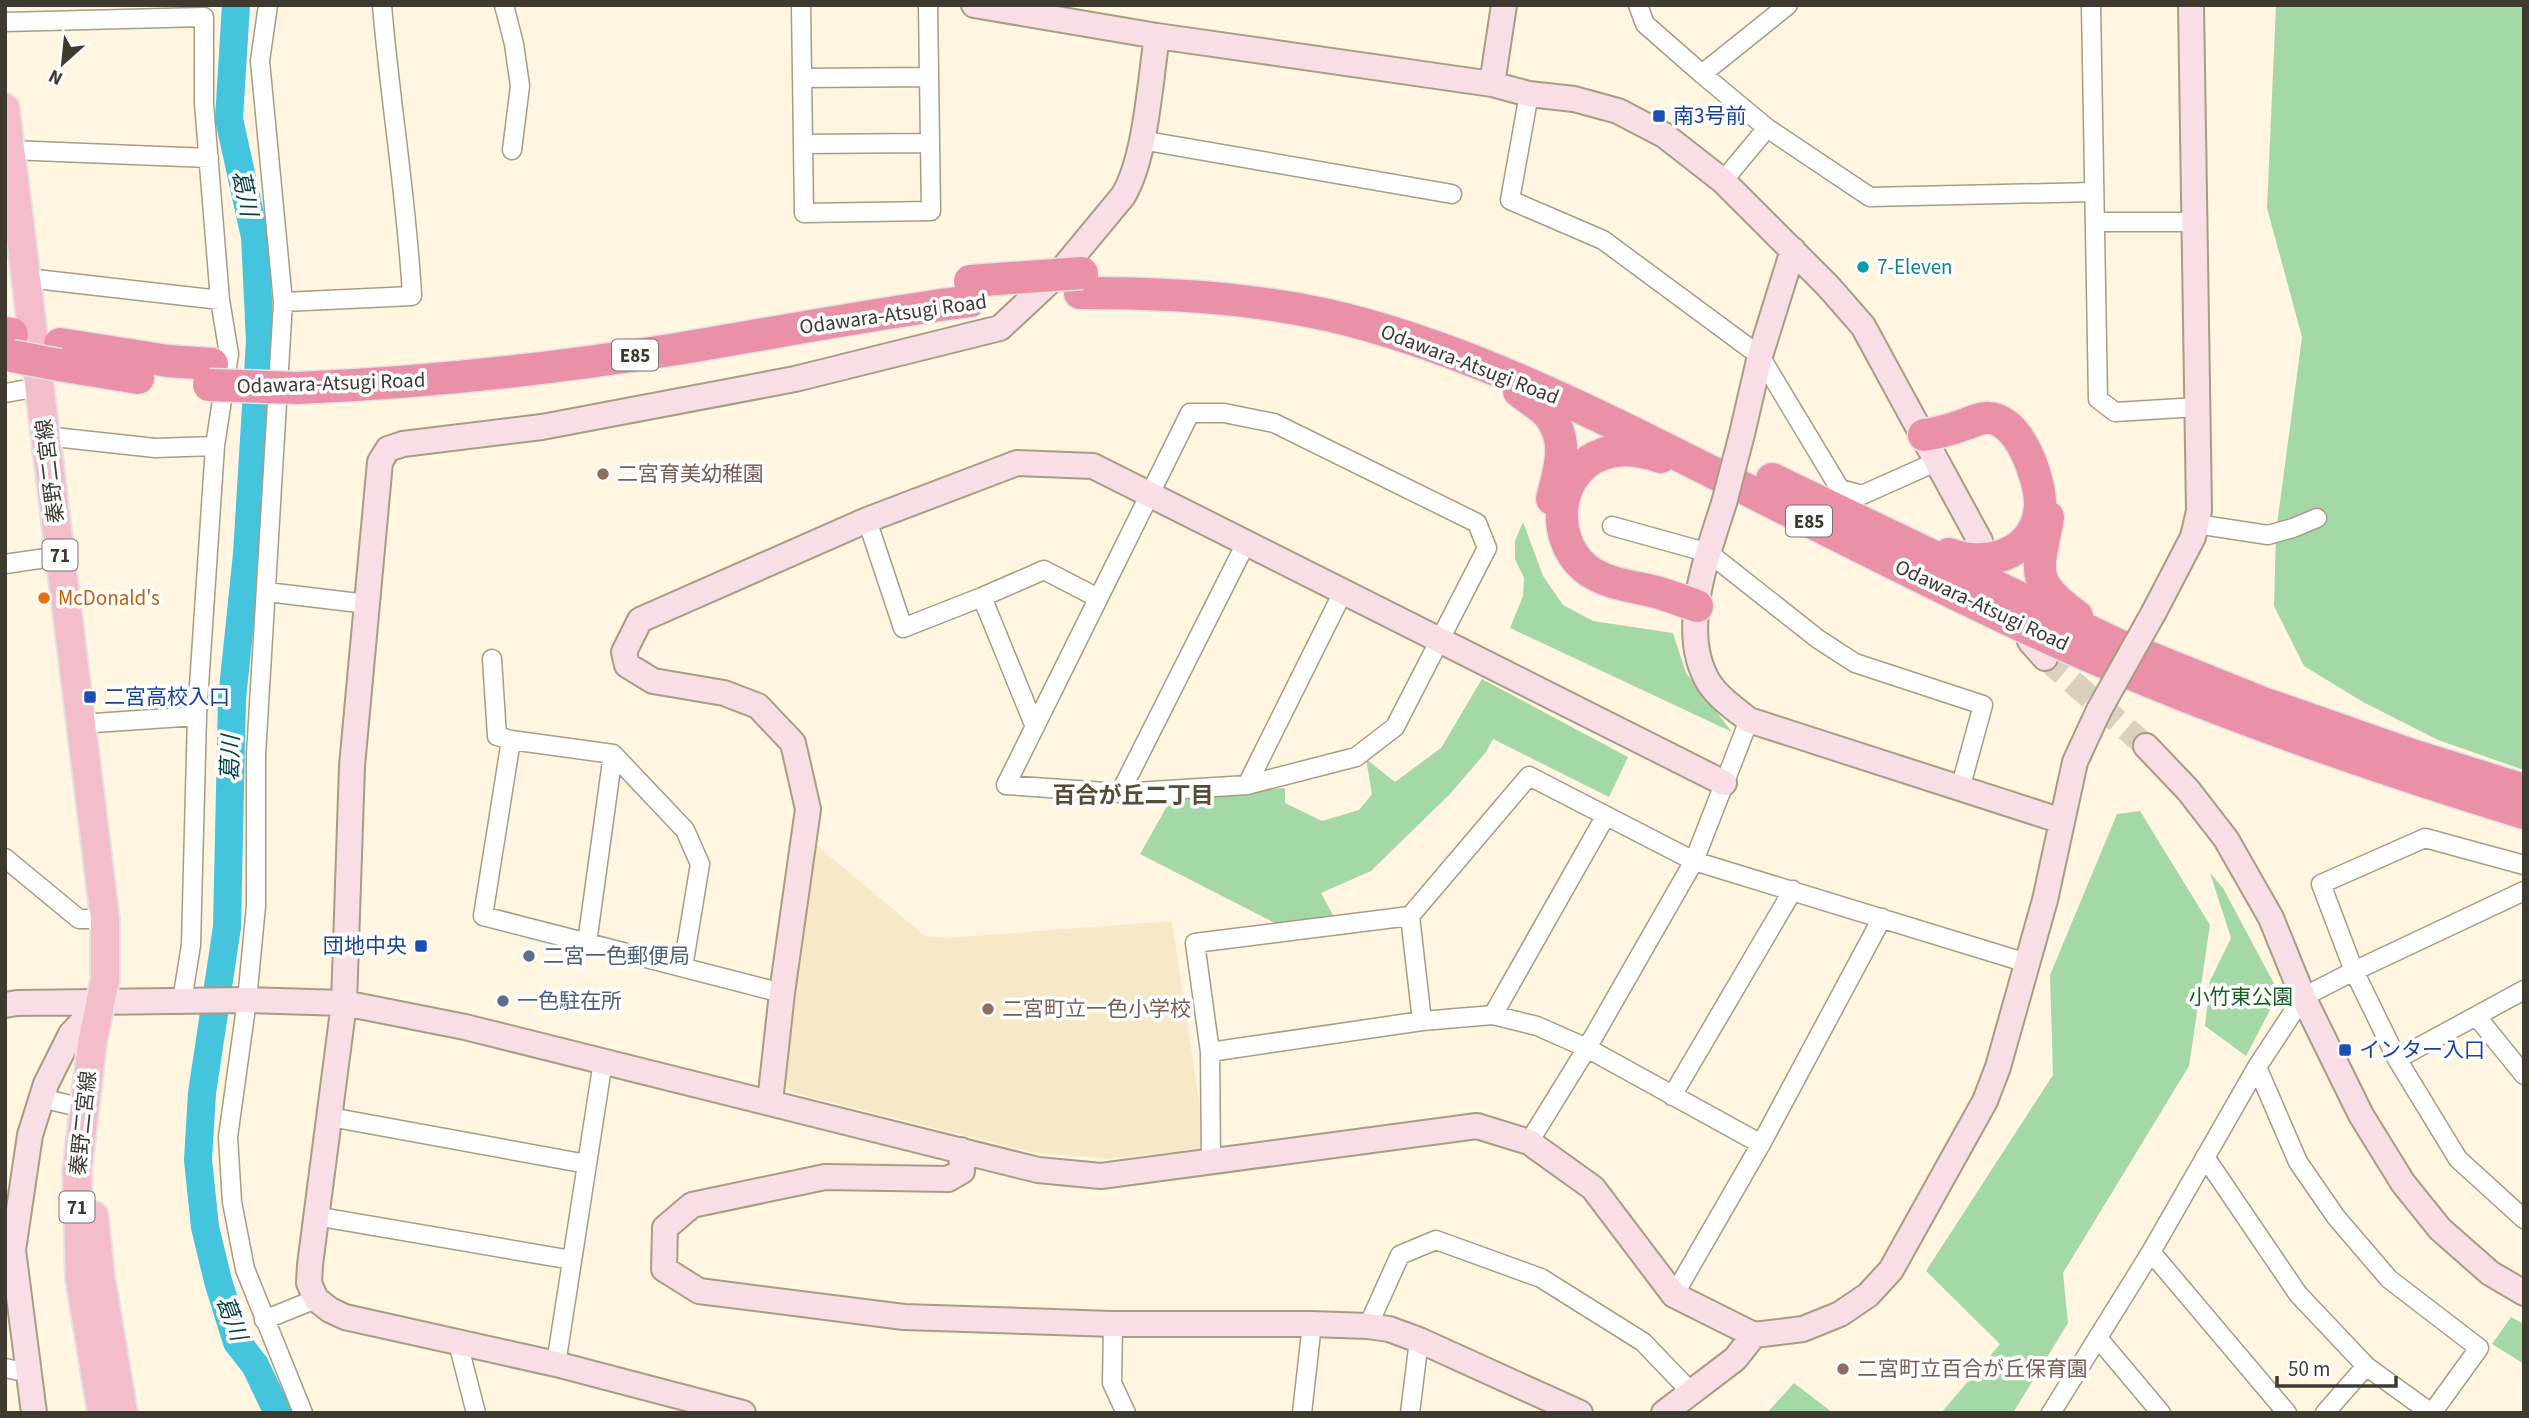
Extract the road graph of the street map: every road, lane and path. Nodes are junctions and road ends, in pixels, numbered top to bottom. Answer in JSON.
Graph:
{"nodes":[{"id":1,"x":268,"y":5,"type":"edge"},
{"id":2,"x":382,"y":5,"type":"edge"},
{"id":3,"x":504,"y":5,"type":"edge"},
{"id":4,"x":801,"y":5,"type":"edge"},
{"id":5,"x":928,"y":5,"type":"edge"},
{"id":6,"x":974,"y":5,"type":"edge"},
{"id":7,"x":1504,"y":5,"type":"edge"},
{"id":8,"x":1638,"y":5,"type":"edge"},
{"id":9,"x":1788,"y":5,"type":"edge"},
{"id":10,"x":2091,"y":5,"type":"edge"},
{"id":11,"x":2191,"y":5,"type":"edge"},
{"id":12,"x":5,"y":22,"type":"edge"},
{"id":13,"x":1157,"y":36,"type":"junction"},
{"id":14,"x":1702,"y":74,"type":"junction"},
{"id":15,"x":928,"y":77,"type":"junction"},
{"id":16,"x":802,"y":78,"type":"junction"},
{"id":17,"x":1492,"y":84,"type":"junction"},
{"id":18,"x":1530,"y":94,"type":"junction"},
{"id":19,"x":5,"y":110,"type":"edge"},
{"id":20,"x":1767,"y":128,"type":"junction"},
{"id":21,"x":1141,"y":140,"type":"junction"},
{"id":22,"x":929,"y":143,"type":"junction"},
{"id":23,"x":803,"y":144,"type":"junction"},
{"id":24,"x":512,"y":149,"type":"dead end"},
{"id":25,"x":10,"y":150,"type":"junction"},
{"id":26,"x":209,"y":158,"type":"junction"},
{"id":27,"x":1723,"y":181,"type":"junction"},
{"id":28,"x":2094,"y":192,"type":"junction"},
{"id":29,"x":1452,"y":194,"type":"dead end"},
{"id":30,"x":2095,"y":222,"type":"junction"},
{"id":31,"x":2195,"y":222,"type":"junction"},
{"id":32,"x":1793,"y":250,"type":"junction"},
{"id":33,"x":27,"y":278,"type":"junction"},
{"id":34,"x":1081,"y":283,"type":"junction"},
{"id":35,"x":220,"y":300,"type":"junction"},
{"id":36,"x":283,"y":302,"type":"junction"},
{"id":37,"x":9,"y":344,"type":"edge"},
{"id":38,"x":1760,"y":356,"type":"junction"},
{"id":39,"x":53,"y":365,"type":"junction"},
{"id":40,"x":1497,"y":370,"type":"junction"},
{"id":41,"x":5,"y":393,"type":"edge"},
{"id":42,"x":2198,"y":407,"type":"junction"},
{"id":43,"x":45,"y":436,"type":"junction"},
{"id":44,"x":215,"y":446,"type":"junction"},
{"id":45,"x":1931,"y":448,"type":"junction"},
{"id":46,"x":1711,"y":471,"type":"junction"},
{"id":47,"x":1149,"y":494,"type":"junction"},
{"id":48,"x":1805,"y":495,"type":"junction"},
{"id":49,"x":2316,"y":518,"type":"dead end"},
{"id":50,"x":867,"y":520,"type":"junction"},
{"id":51,"x":2196,"y":524,"type":"junction"},
{"id":52,"x":1612,"y":526,"type":"dead end"},
{"id":53,"x":1980,"y":541,"type":"dead end"},
{"id":54,"x":1246,"y":543,"type":"junction"},
{"id":55,"x":1709,"y":553,"type":"junction"},
{"id":56,"x":60,"y":556,"type":"junction"},
{"id":57,"x":5,"y":564,"type":"edge"},
{"id":58,"x":267,"y":592,"type":"junction"},
{"id":59,"x":1343,"y":592,"type":"junction"},
{"id":60,"x":982,"y":597,"type":"junction"},
{"id":61,"x":1098,"y":597,"type":"junction"},
{"id":62,"x":367,"y":604,"type":"junction"},
{"id":63,"x":1697,"y":606,"type":"junction"},
{"id":64,"x":1440,"y":641,"type":"junction"},
{"id":65,"x":2116,"y":644,"type":"junction"},
{"id":66,"x":492,"y":659,"type":"dead end"},
{"id":67,"x":197,"y":716,"type":"junction"},
{"id":68,"x":1749,"y":720,"type":"junction"},
{"id":69,"x":80,"y":724,"type":"junction"},
{"id":70,"x":1035,"y":727,"type":"junction"},
{"id":71,"x":511,"y":740,"type":"junction"},
{"id":72,"x":2146,"y":746,"type":"tunnel mouth"},
{"id":73,"x":613,"y":754,"type":"junction"},
{"id":74,"x":1724,"y":783,"type":"junction"},
{"id":75,"x":1247,"y":785,"type":"junction"},
{"id":76,"x":1960,"y":789,"type":"junction"},
{"id":77,"x":2524,"y":790,"type":"edge"},
{"id":78,"x":1120,"y":793,"type":"junction"},
{"id":79,"x":2524,"y":813,"type":"edge"},
{"id":80,"x":1605,"y":817,"type":"junction"},
{"id":81,"x":2062,"y":821,"type":"junction"},
{"id":82,"x":5,"y":858,"type":"edge"},
{"id":83,"x":1694,"y":860,"type":"junction"},
{"id":84,"x":2524,"y":865,"type":"edge"},
{"id":85,"x":1793,"y":890,"type":"junction"},
{"id":86,"x":2524,"y":891,"type":"edge"},
{"id":87,"x":1410,"y":916,"type":"junction"},
{"id":88,"x":1882,"y":918,"type":"junction"},
{"id":89,"x":105,"y":919,"type":"junction"},
{"id":90,"x":587,"y":943,"type":"junction"},
{"id":91,"x":2027,"y":963,"type":"junction"},
{"id":92,"x":683,"y":967,"type":"junction"},
{"id":93,"x":2354,"y":971,"type":"junction"},
{"id":94,"x":2524,"y":990,"type":"edge"},
{"id":95,"x":782,"y":993,"type":"junction"},
{"id":96,"x":2303,"y":997,"type":"junction"},
{"id":97,"x":241,"y":1000,"type":"junction"},
{"id":98,"x":102,"y":1001,"type":"junction"},
{"id":99,"x":189,"y":1001,"type":"junction"},
{"id":100,"x":344,"y":1003,"type":"junction"},
{"id":101,"x":5,"y":1005,"type":"edge"},
{"id":102,"x":1493,"y":1015,"type":"junction"},
{"id":103,"x":2476,"y":1017,"type":"junction"},
{"id":104,"x":1422,"y":1021,"type":"junction"},
{"id":105,"x":1587,"y":1048,"type":"junction"},
{"id":106,"x":1210,"y":1052,"type":"junction"},
{"id":107,"x":2397,"y":1059,"type":"junction"},
{"id":108,"x":603,"y":1061,"type":"junction"},
{"id":109,"x":2257,"y":1067,"type":"junction"},
{"id":110,"x":2524,"y":1075,"type":"edge"},
{"id":111,"x":1672,"y":1096,"type":"junction"},
{"id":112,"x":41,"y":1098,"type":"junction"},
{"id":113,"x":770,"y":1102,"type":"junction"},
{"id":114,"x":83,"y":1108,"type":"junction"},
{"id":115,"x":330,"y":1117,"type":"junction"},
{"id":116,"x":1529,"y":1142,"type":"junction"},
{"id":117,"x":1761,"y":1144,"type":"junction"},
{"id":118,"x":961,"y":1150,"type":"junction"},
{"id":119,"x":2206,"y":1157,"type":"junction"},
{"id":120,"x":1211,"y":1161,"type":"junction"},
{"id":121,"x":587,"y":1164,"type":"junction"},
{"id":122,"x":2522,"y":1214,"type":"edge"},
{"id":123,"x":315,"y":1216,"type":"junction"},
{"id":124,"x":9,"y":1248,"type":"edge"},
{"id":125,"x":2151,"y":1252,"type":"junction"},
{"id":126,"x":572,"y":1259,"type":"junction"},
{"id":127,"x":2524,"y":1293,"type":"edge"},
{"id":128,"x":1674,"y":1295,"type":"junction"},
{"id":129,"x":316,"y":1299,"type":"junction"},
{"id":130,"x":264,"y":1320,"type":"junction"},
{"id":131,"x":1113,"y":1324,"type":"junction"},
{"id":132,"x":1312,"y":1324,"type":"junction"},
{"id":133,"x":1368,"y":1326,"type":"junction"},
{"id":134,"x":1754,"y":1335,"type":"junction"},
{"id":135,"x":2098,"y":1338,"type":"junction"},
{"id":136,"x":1419,"y":1340,"type":"junction"},
{"id":137,"x":458,"y":1343,"type":"junction"},
{"id":138,"x":556,"y":1364,"type":"junction"},
{"id":139,"x":2365,"y":1366,"type":"junction"},
{"id":140,"x":17,"y":1371,"type":"edge"},
{"id":141,"x":1691,"y":1392,"type":"junction"},
{"id":142,"x":34,"y":1413,"type":"edge"},
{"id":143,"x":103,"y":1413,"type":"edge"},
{"id":144,"x":123,"y":1413,"type":"edge"},
{"id":145,"x":303,"y":1413,"type":"edge"},
{"id":146,"x":476,"y":1413,"type":"edge"},
{"id":147,"x":742,"y":1413,"type":"edge"},
{"id":148,"x":1126,"y":1413,"type":"edge"},
{"id":149,"x":1302,"y":1413,"type":"edge"},
{"id":150,"x":1410,"y":1413,"type":"edge"},
{"id":151,"x":1580,"y":1413,"type":"edge"},
{"id":152,"x":1664,"y":1413,"type":"edge"},
{"id":153,"x":2051,"y":1413,"type":"edge"},
{"id":154,"x":2161,"y":1413,"type":"edge"},
{"id":155,"x":2287,"y":1413,"type":"edge"},
{"id":156,"x":2325,"y":1413,"type":"edge"},
{"id":157,"x":2431,"y":1413,"type":"edge"}],
"edges":[{"from":1,"to":36,"type":"street"},
{"from":2,"to":36,"type":"street"},
{"from":3,"to":24,"type":"street"},
{"from":4,"to":16,"type":"street"},
{"from":5,"to":15,"type":"street"},
{"from":6,"to":13,"type":"street"},
{"from":7,"to":17,"type":"street"},
{"from":8,"to":14,"type":"street"},
{"from":9,"to":14,"type":"street"},
{"from":10,"to":28,"type":"street"},
{"from":11,"to":31,"type":"street"},
{"from":12,"to":26,"type":"street"},
{"from":13,"to":17,"type":"street"},
{"from":13,"to":21,"type":"street"},
{"from":14,"to":20,"type":"street"},
{"from":15,"to":16,"type":"street"},
{"from":15,"to":22,"type":"street"},
{"from":16,"to":23,"type":"street"},
{"from":17,"to":18,"type":"street"},
{"from":18,"to":27,"type":"street"},
{"from":18,"to":38,"type":"street"},
{"from":19,"to":25,"type":"main road","name":"秦野二宮線","number":"71"},
{"from":20,"to":27,"type":"street"},
{"from":20,"to":28,"type":"street"},
{"from":21,"to":29,"type":"street"},
{"from":21,"to":62,"type":"street"},
{"from":22,"to":23,"type":"street"},
{"from":22,"to":23,"type":"street"},
{"from":25,"to":26,"type":"street"},
{"from":25,"to":33,"type":"main road","name":"秦野二宮線","number":"71"},
{"from":26,"to":35,"type":"street"},
{"from":27,"to":32,"type":"street"},
{"from":28,"to":30,"type":"street"},
{"from":30,"to":31,"type":"street"},
{"from":30,"to":42,"type":"street"},
{"from":31,"to":42,"type":"street"},
{"from":32,"to":38,"type":"street"},
{"from":32,"to":45,"type":"street"},
{"from":33,"to":35,"type":"street"},
{"from":33,"to":39,"type":"main road","name":"秦野二宮線","number":"71"},
{"from":34,"to":39,"type":"highway","name":"Odawara-Atsugi Road","number":"E85","bridge":true},
{"from":34,"to":40,"type":"highway","name":"Odawara-Atsugi Road","number":"E85"},
{"from":34,"to":48,"type":"highway","name":"Odawara-Atsugi Road","number":"E85"},
{"from":35,"to":44,"type":"street"},
{"from":36,"to":58,"type":"street"},
{"from":37,"to":39,"type":"highway","name":"Odawara-Atsugi Road","number":"E85"},
{"from":38,"to":45,"type":"street"},
{"from":38,"to":55,"type":"street","bridge":true},
{"from":39,"to":41,"type":"street"},
{"from":39,"to":43,"type":"main road","name":"秦野二宮線","number":"71"},
{"from":40,"to":46,"type":"highway","name":"Odawara-Atsugi Road","number":"E85"},
{"from":40,"to":63,"type":"highway"},
{"from":42,"to":51,"type":"street"},
{"from":43,"to":44,"type":"street"},
{"from":43,"to":56,"type":"main road","name":"秦野二宮線","number":"71"},
{"from":44,"to":67,"type":"street"},
{"from":45,"to":48,"type":"highway"},
{"from":45,"to":53,"type":"street"},
{"from":45,"to":65,"type":"highway"},
{"from":46,"to":63,"type":"highway"},
{"from":46,"to":79,"type":"highway","name":"Odawara-Atsugi Road","number":"E85"},
{"from":47,"to":50,"type":"street"},
{"from":47,"to":54,"type":"street"},
{"from":47,"to":61,"type":"street"},
{"from":47,"to":64,"type":"street"},
{"from":48,"to":65,"type":"highway","name":"Odawara-Atsugi Road","number":"E85"},
{"from":49,"to":51,"type":"street"},
{"from":50,"to":60,"type":"street"},
{"from":50,"to":95,"type":"street"},
{"from":51,"to":81,"type":"street","bridge":true},
{"from":52,"to":55,"type":"street"},
{"from":54,"to":59,"type":"street"},
{"from":54,"to":78,"type":"street"},
{"from":55,"to":63,"type":"street"},
{"from":55,"to":76,"type":"street"},
{"from":56,"to":57,"type":"street"},
{"from":56,"to":69,"type":"main road","name":"秦野二宮線","number":"71"},
{"from":58,"to":62,"type":"street"},
{"from":58,"to":97,"type":"street"},
{"from":59,"to":64,"type":"street"},
{"from":59,"to":75,"type":"street"},
{"from":60,"to":61,"type":"street"},
{"from":60,"to":70,"type":"street"},
{"from":61,"to":70,"type":"street"},
{"from":62,"to":100,"type":"street"},
{"from":63,"to":68,"type":"street"},
{"from":64,"to":74,"type":"street"},
{"from":64,"to":75,"type":"street"},
{"from":65,"to":77,"type":"highway","name":"Odawara-Atsugi Road","number":"E85"},
{"from":66,"to":71,"type":"street"},
{"from":67,"to":69,"type":"street"},
{"from":67,"to":99,"type":"street"},
{"from":68,"to":74,"type":"street"},
{"from":68,"to":76,"type":"street"},
{"from":69,"to":89,"type":"main road","name":"秦野二宮線","number":"71"},
{"from":70,"to":78,"type":"street"},
{"from":71,"to":73,"type":"street"},
{"from":71,"to":90,"type":"street"},
{"from":72,"to":96,"type":"street"},
{"from":73,"to":90,"type":"street"},
{"from":73,"to":92,"type":"street"},
{"from":74,"to":83,"type":"street"},
{"from":75,"to":78,"type":"street"},
{"from":76,"to":81,"type":"street"},
{"from":80,"to":83,"type":"street"},
{"from":80,"to":87,"type":"street"},
{"from":80,"to":102,"type":"street"},
{"from":81,"to":91,"type":"street"},
{"from":82,"to":89,"type":"street"},
{"from":83,"to":85,"type":"street"},
{"from":83,"to":105,"type":"street"},
{"from":84,"to":93,"type":"street"},
{"from":85,"to":88,"type":"street"},
{"from":85,"to":111,"type":"street"},
{"from":86,"to":93,"type":"street"},
{"from":87,"to":104,"type":"street"},
{"from":87,"to":106,"type":"street"},
{"from":88,"to":91,"type":"street"},
{"from":88,"to":117,"type":"street"},
{"from":89,"to":98,"type":"main road","name":"秦野二宮線","number":"71"},
{"from":90,"to":92,"type":"street"},
{"from":91,"to":134,"type":"street"},
{"from":92,"to":95,"type":"street"},
{"from":93,"to":96,"type":"street"},
{"from":93,"to":107,"type":"street"},
{"from":94,"to":103,"type":"street"},
{"from":95,"to":113,"type":"street"},
{"from":96,"to":109,"type":"street"},
{"from":96,"to":127,"type":"street"},
{"from":97,"to":99,"type":"street"},
{"from":97,"to":100,"type":"street"},
{"from":97,"to":130,"type":"street"},
{"from":98,"to":99,"type":"street"},
{"from":98,"to":101,"type":"street"},
{"from":98,"to":112,"type":"street"},
{"from":98,"to":114,"type":"main road","name":"秦野二宮線","number":"71"},
{"from":98,"to":144,"type":"main road","name":"秦野二宮線","number":"71"},
{"from":100,"to":108,"type":"street"},
{"from":100,"to":115,"type":"street"},
{"from":102,"to":104,"type":"street"},
{"from":102,"to":105,"type":"street"},
{"from":103,"to":107,"type":"street"},
{"from":103,"to":110,"type":"street"},
{"from":104,"to":106,"type":"street"},
{"from":105,"to":111,"type":"street"},
{"from":105,"to":116,"type":"street"},
{"from":106,"to":120,"type":"street"},
{"from":107,"to":122,"type":"street"},
{"from":108,"to":113,"type":"street"},
{"from":108,"to":121,"type":"street"},
{"from":109,"to":119,"type":"street"},
{"from":109,"to":157,"type":"street"},
{"from":111,"to":117,"type":"street"},
{"from":112,"to":114,"type":"street"},
{"from":112,"to":124,"type":"street"},
{"from":113,"to":118,"type":"street"},
{"from":114,"to":143,"type":"main road","name":"秦野二宮線","number":"71"},
{"from":115,"to":121,"type":"street"},
{"from":115,"to":123,"type":"street"},
{"from":116,"to":120,"type":"street"},
{"from":116,"to":128,"type":"street"},
{"from":117,"to":128,"type":"street"},
{"from":118,"to":120,"type":"street"},
{"from":118,"to":131,"type":"street"},
{"from":119,"to":125,"type":"street"},
{"from":119,"to":139,"type":"street"},
{"from":121,"to":126,"type":"street"},
{"from":123,"to":126,"type":"street"},
{"from":123,"to":129,"type":"street"},
{"from":124,"to":140,"type":"street"},
{"from":125,"to":135,"type":"street"},
{"from":125,"to":155,"type":"street"},
{"from":126,"to":138,"type":"street"},
{"from":128,"to":134,"type":"street"},
{"from":129,"to":130,"type":"street"},
{"from":129,"to":137,"type":"street"},
{"from":130,"to":145,"type":"street"},
{"from":131,"to":132,"type":"street"},
{"from":131,"to":148,"type":"street"},
{"from":132,"to":133,"type":"street"},
{"from":132,"to":149,"type":"street"},
{"from":133,"to":136,"type":"street"},
{"from":133,"to":141,"type":"street"},
{"from":134,"to":141,"type":"street"},
{"from":135,"to":153,"type":"street"},
{"from":135,"to":154,"type":"street"},
{"from":136,"to":150,"type":"street"},
{"from":136,"to":151,"type":"street"},
{"from":137,"to":138,"type":"street"},
{"from":137,"to":146,"type":"street"},
{"from":138,"to":147,"type":"street"},
{"from":139,"to":156,"type":"street"},
{"from":139,"to":157,"type":"street"},
{"from":140,"to":142,"type":"street"},
{"from":141,"to":152,"type":"street"}]}
